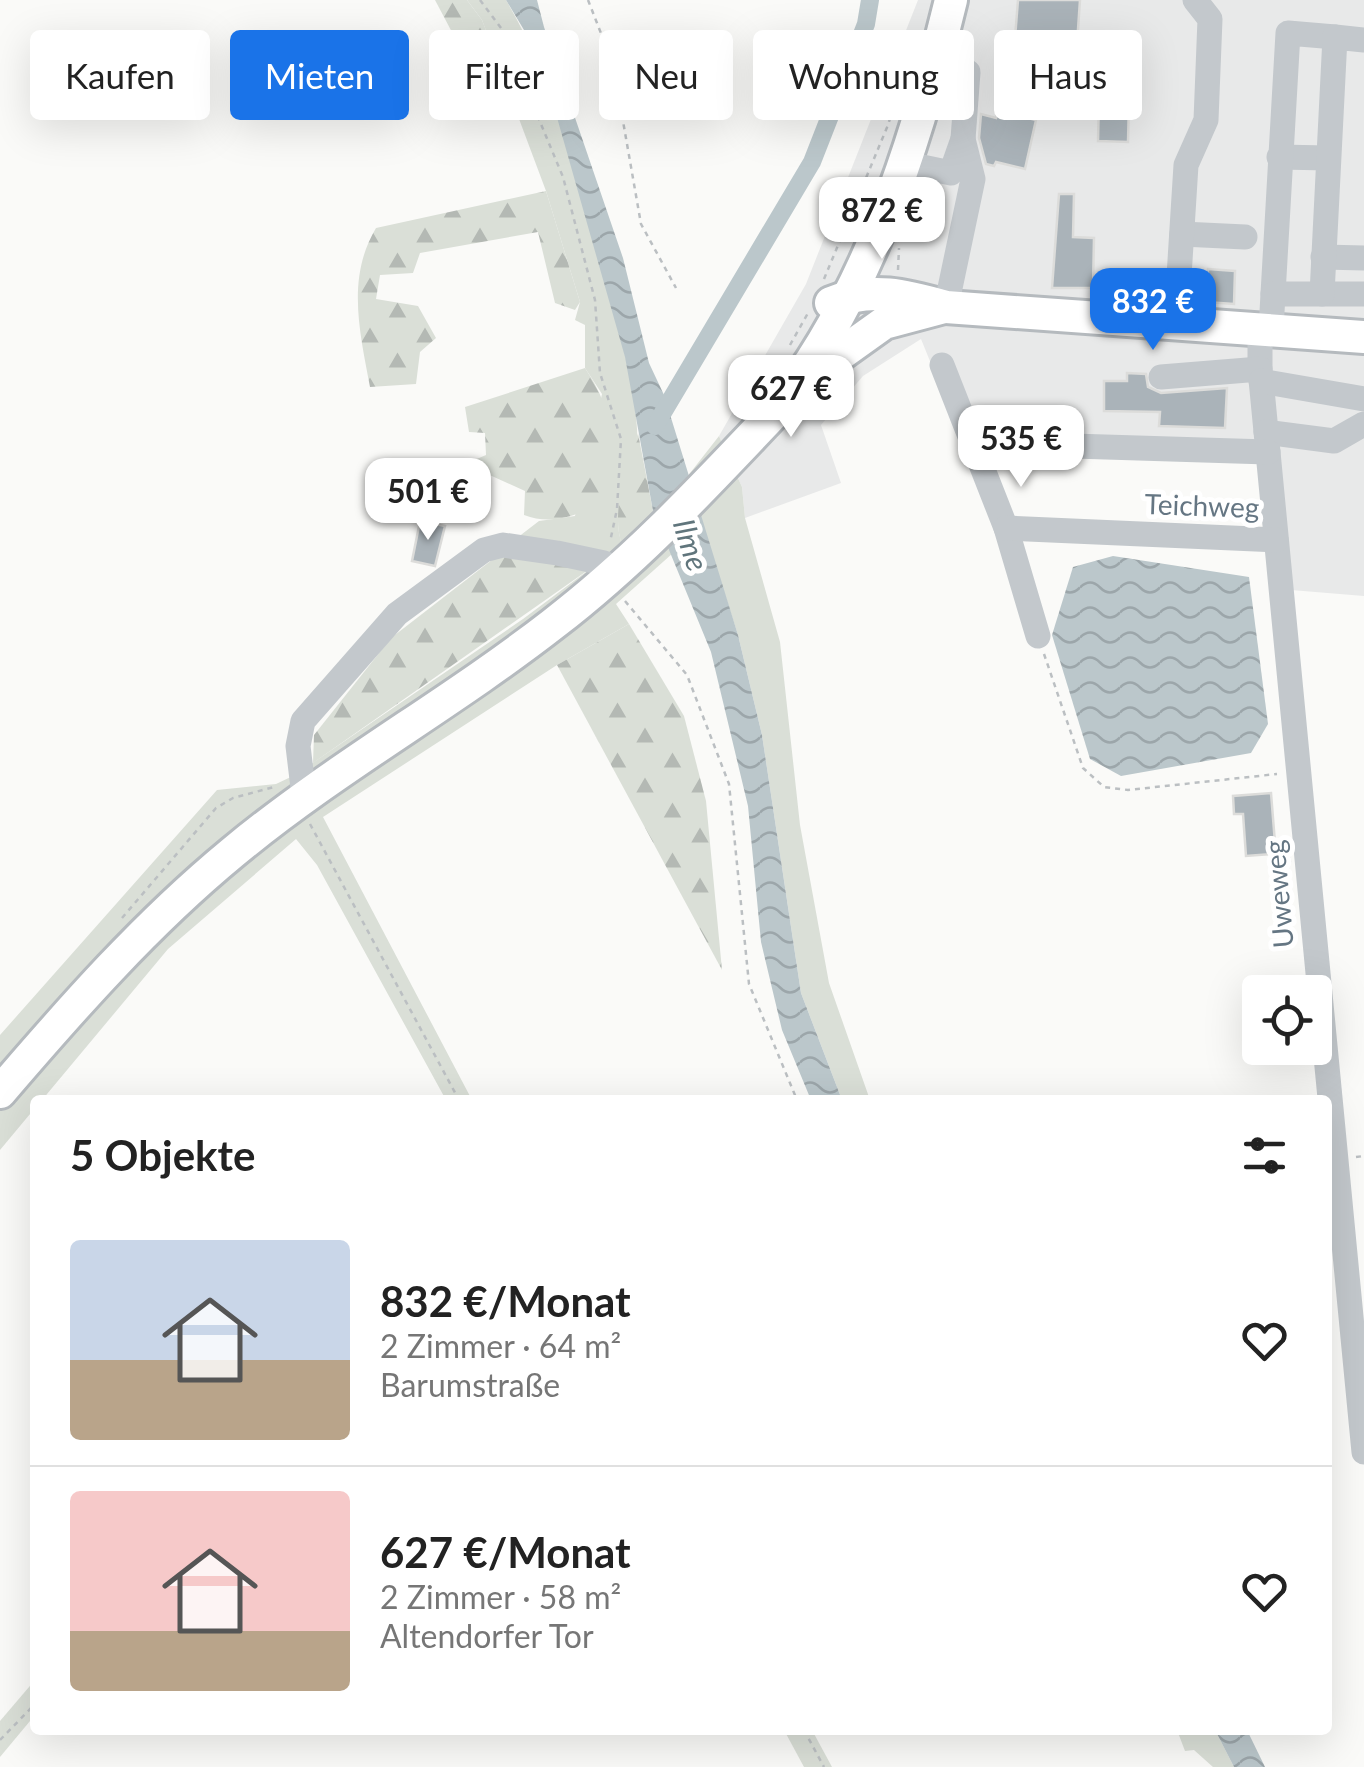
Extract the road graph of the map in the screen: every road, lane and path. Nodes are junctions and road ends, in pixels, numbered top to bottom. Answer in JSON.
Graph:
{"nodes":[{"id":1,"x":480,"y":0,"type":"edge"},
{"id":2,"x":588,"y":0,"type":"edge"},
{"id":3,"x":941,"y":0,"type":"edge"},
{"id":4,"x":950,"y":0,"type":"edge"},
{"id":5,"x":1194,"y":0,"type":"edge"},
{"id":6,"x":936,"y":30,"type":"edge"},
{"id":7,"x":1335,"y":36,"type":"junction"},
{"id":8,"x":1364,"y":40,"type":"edge"},
{"id":9,"x":891,"y":120,"type":"edge"},
{"id":10,"x":911,"y":120,"type":"edge"},
{"id":11,"x":964,"y":120,"type":"edge"},
{"id":12,"x":963,"y":139,"type":"junction"},
{"id":13,"x":1279,"y":156,"type":"junction"},
{"id":14,"x":1328,"y":158,"type":"junction"},
{"id":15,"x":903,"y":163,"type":"junction"},
{"id":16,"x":1182,"y":234,"type":"junction"},
{"id":17,"x":1245,"y":237,"type":"dead end"},
{"id":18,"x":873,"y":242,"type":"junction"},
{"id":19,"x":1323,"y":257,"type":"junction"},
{"id":20,"x":1364,"y":258,"type":"edge"},
{"id":21,"x":676,"y":288,"type":"dead end"},
{"id":22,"x":828,"y":292,"type":"junction"},
{"id":23,"x":1273,"y":294,"type":"junction"},
{"id":24,"x":1322,"y":294,"type":"junction"},
{"id":25,"x":1364,"y":294,"type":"edge"},
{"id":26,"x":946,"y":307,"type":"junction"},
{"id":27,"x":891,"y":308,"type":"junction"},
{"id":28,"x":1176,"y":324,"type":"junction"},
{"id":29,"x":1266,"y":330,"type":"junction"},
{"id":30,"x":1364,"y":337,"type":"edge"},
{"id":31,"x":942,"y":365,"type":"dead end"},
{"id":32,"x":788,"y":373,"type":"junction"},
{"id":33,"x":1260,"y":375,"type":"junction"},
{"id":34,"x":1161,"y":376,"type":"dead end"},
{"id":35,"x":1364,"y":399,"type":"edge"},
{"id":36,"x":1364,"y":424,"type":"edge"},
{"id":37,"x":1267,"y":442,"type":"junction"},
{"id":38,"x":972,"y":443,"type":"junction"},
{"id":39,"x":731,"y":460,"type":"junction"},
{"id":40,"x":1006,"y":528,"type":"junction"},
{"id":41,"x":1276,"y":540,"type":"junction"},
{"id":42,"x":617,"y":568,"type":"junction"},
{"id":43,"x":1038,"y":636,"type":"joint"},
{"id":44,"x":1298,"y":772,"type":"junction"},
{"id":45,"x":304,"y":796,"type":"junction"},
{"id":46,"x":0,"y":1092,"type":"edge"},
{"id":47,"x":456,"y":1095,"type":"edge"},
{"id":48,"x":794,"y":1095,"type":"edge"},
{"id":49,"x":1329,"y":1095,"type":"edge"},
{"id":50,"x":1332,"y":1122,"type":"edge"},
{"id":51,"x":1364,"y":1452,"type":"edge"},
{"id":52,"x":30,"y":1709,"type":"edge"},
{"id":53,"x":807,"y":1735,"type":"edge"},
{"id":54,"x":0,"y":1740,"type":"edge"},
{"id":55,"x":824,"y":1767,"type":"edge"}],
"edges":[{"from":1,"to":42,"type":"path"},
{"from":2,"to":21,"type":"path"},
{"from":3,"to":22,"type":"main road"},
{"from":4,"to":6,"type":"main road"},
{"from":5,"to":16,"type":"street"},
{"from":7,"to":8,"type":"street"},
{"from":7,"to":13,"type":"street","name":"Uweweg"},
{"from":7,"to":14,"type":"street"},
{"from":9,"to":22,"type":"path"},
{"from":10,"to":15,"type":"main road"},
{"from":11,"to":12,"type":"street"},
{"from":12,"to":15,"type":"street"},
{"from":12,"to":26,"type":"street"},
{"from":13,"to":14,"type":"street"},
{"from":13,"to":23,"type":"street","name":"Uweweg"},
{"from":14,"to":19,"type":"street"},
{"from":15,"to":18,"type":"main road"},
{"from":16,"to":17,"type":"street"},
{"from":16,"to":28,"type":"street"},
{"from":18,"to":22,"type":"main road"},
{"from":18,"to":27,"type":"main road"},
{"from":19,"to":20,"type":"street"},
{"from":19,"to":24,"type":"street"},
{"from":22,"to":27,"type":"main road"},
{"from":22,"to":32,"type":"main road"},
{"from":22,"to":32,"type":"path"},
{"from":22,"to":39,"type":"main road"},
{"from":23,"to":24,"type":"street"},
{"from":23,"to":29,"type":"street","name":"Uweweg"},
{"from":24,"to":25,"type":"street"},
{"from":26,"to":27,"type":"main road"},
{"from":26,"to":28,"type":"main road"},
{"from":27,"to":32,"type":"main road"},
{"from":28,"to":29,"type":"main road"},
{"from":29,"to":30,"type":"main road"},
{"from":29,"to":33,"type":"street","name":"Uweweg"},
{"from":31,"to":38,"type":"street"},
{"from":32,"to":39,"type":"main road"},
{"from":33,"to":34,"type":"street"},
{"from":33,"to":35,"type":"street"},
{"from":33,"to":37,"type":"street","name":"Uweweg"},
{"from":36,"to":37,"type":"street"},
{"from":37,"to":38,"type":"street"},
{"from":37,"to":41,"type":"street","name":"Uweweg"},
{"from":38,"to":40,"type":"street"},
{"from":39,"to":42,"type":"main road"},
{"from":40,"to":41,"type":"street","name":"Teichweg"},
{"from":40,"to":43,"type":"street"},
{"from":41,"to":44,"type":"street","name":"Uweweg"},
{"from":42,"to":45,"type":"main road"},
{"from":42,"to":45,"type":"street"},
{"from":42,"to":48,"type":"path"},
{"from":43,"to":44,"type":"path"},
{"from":44,"to":49,"type":"street","name":"Uweweg"},
{"from":45,"to":46,"type":"main road"},
{"from":45,"to":47,"type":"path"},
{"from":50,"to":51,"type":"street","name":"Uweweg"},
{"from":52,"to":54,"type":"path"},
{"from":53,"to":55,"type":"path"}]}
